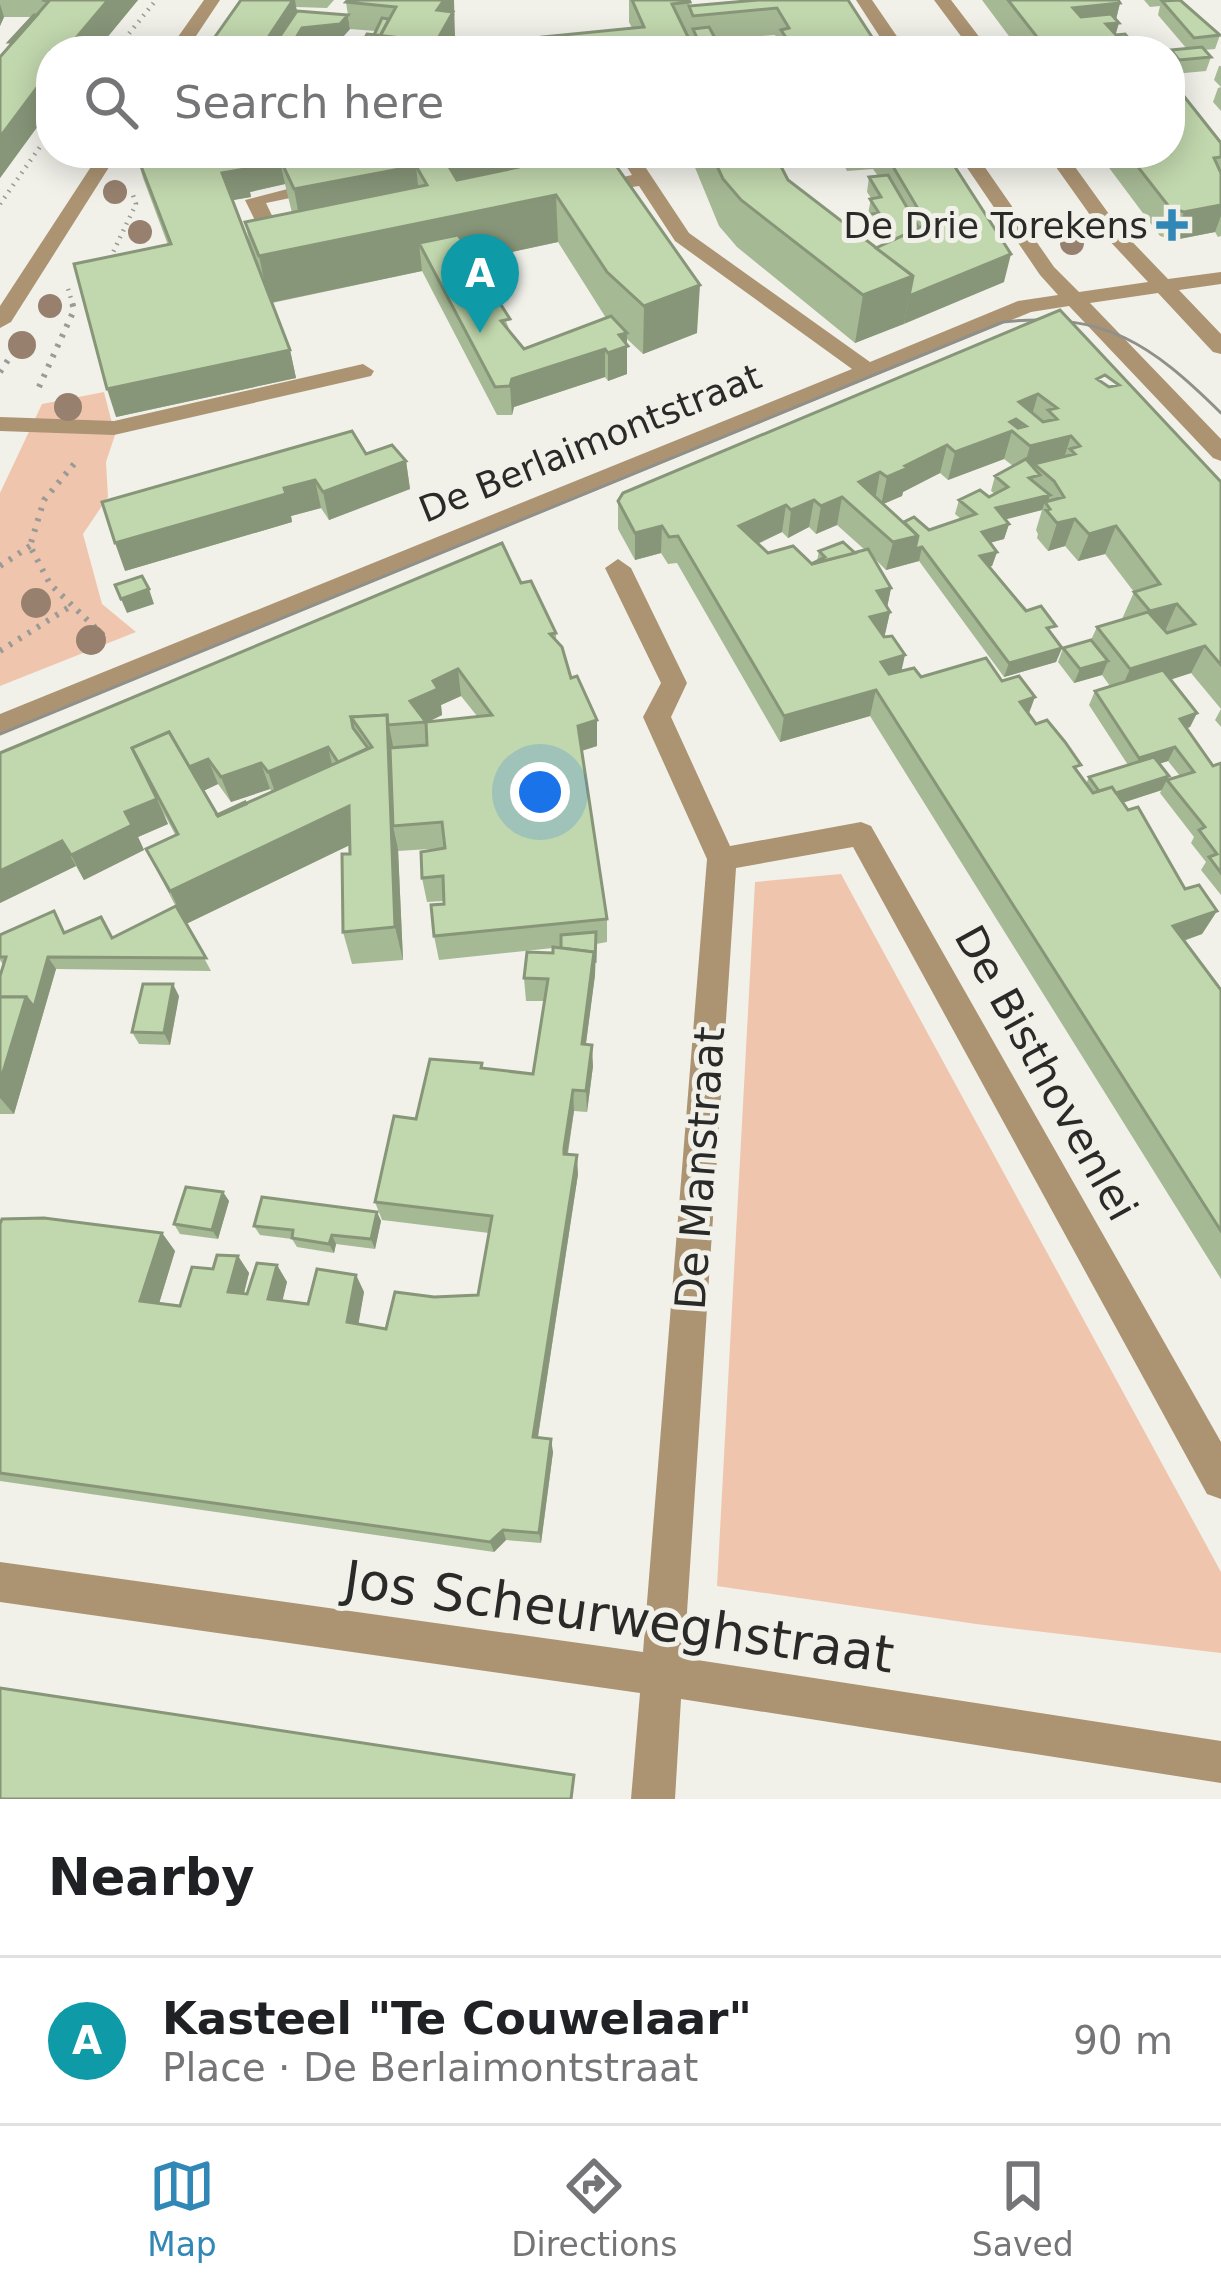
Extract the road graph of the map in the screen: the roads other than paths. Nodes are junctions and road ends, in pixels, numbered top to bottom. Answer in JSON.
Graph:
{"nodes":[{"id":1,"x":212,"y":0,"type":"edge"},
{"id":2,"x":864,"y":0,"type":"edge"},
{"id":3,"x":942,"y":0,"type":"edge"},
{"id":4,"x":187,"y":36,"type":"edge"},
{"id":5,"x":888,"y":36,"type":"edge"},
{"id":6,"x":970,"y":36,"type":"edge"},
{"id":7,"x":100,"y":168,"type":"edge"},
{"id":8,"x":636,"y":168,"type":"edge"},
{"id":9,"x":976,"y":168,"type":"edge"},
{"id":10,"x":1066,"y":168,"type":"edge"},
{"id":11,"x":643,"y":179,"type":"junction"},
{"id":12,"x":347,"y":181,"type":"edge"},
{"id":13,"x":575,"y":193,"type":"edge"},
{"id":14,"x":303,"y":248,"type":"edge"},
{"id":15,"x":1221,"y":278,"type":"edge"},
{"id":16,"x":1162,"y":284,"type":"junction"},
{"id":17,"x":1071,"y":299,"type":"junction"},
{"id":18,"x":0,"y":322,"type":"edge"},
{"id":19,"x":1221,"y":347,"type":"edge"},
{"id":20,"x":866,"y":369,"type":"junction"},
{"id":21,"x":363,"y":371,"type":"dead end"},
{"id":22,"x":0,"y":424,"type":"edge"},
{"id":23,"x":1221,"y":454,"type":"edge"},
{"id":24,"x":618,"y":568,"type":"dead end"},
{"id":25,"x":0,"y":725,"type":"edge"},
{"id":26,"x":722,"y":860,"type":"junction"},
{"id":27,"x":1221,"y":1480,"type":"edge"},
{"id":28,"x":0,"y":1582,"type":"edge"},
{"id":29,"x":662,"y":1677,"type":"junction"},
{"id":30,"x":1221,"y":1762,"type":"edge"},
{"id":31,"x":652,"y":1799,"type":"edge"}],
"edges":[{"from":1,"to":4,"type":"street"},
{"from":2,"to":5,"type":"street"},
{"from":3,"to":6,"type":"street"},
{"from":7,"to":18,"type":"street"},
{"from":8,"to":11,"type":"street"},
{"from":9,"to":17,"type":"street"},
{"from":10,"to":16,"type":"street"},
{"from":11,"to":13,"type":"street"},
{"from":11,"to":20,"type":"street"},
{"from":12,"to":14,"type":"street"},
{"from":15,"to":16,"type":"street","name":"De Berlaimontstraat"},
{"from":16,"to":17,"type":"street","name":"De Berlaimontstraat"},
{"from":16,"to":19,"type":"street"},
{"from":17,"to":20,"type":"street","name":"De Berlaimontstraat"},
{"from":17,"to":23,"type":"street"},
{"from":20,"to":25,"type":"street","name":"De Berlaimontstraat"},
{"from":21,"to":22,"type":"street"},
{"from":24,"to":26,"type":"street","name":"De Manstraat"},
{"from":26,"to":27,"type":"street","name":"De Bisthovenlei"},
{"from":26,"to":29,"type":"street","name":"De Manstraat"},
{"from":28,"to":29,"type":"street","name":"Jos Scheurweghstraat"},
{"from":29,"to":30,"type":"street","name":"Jos Scheurweghstraat"},
{"from":29,"to":31,"type":"street","name":"De Manstraat"}]}
